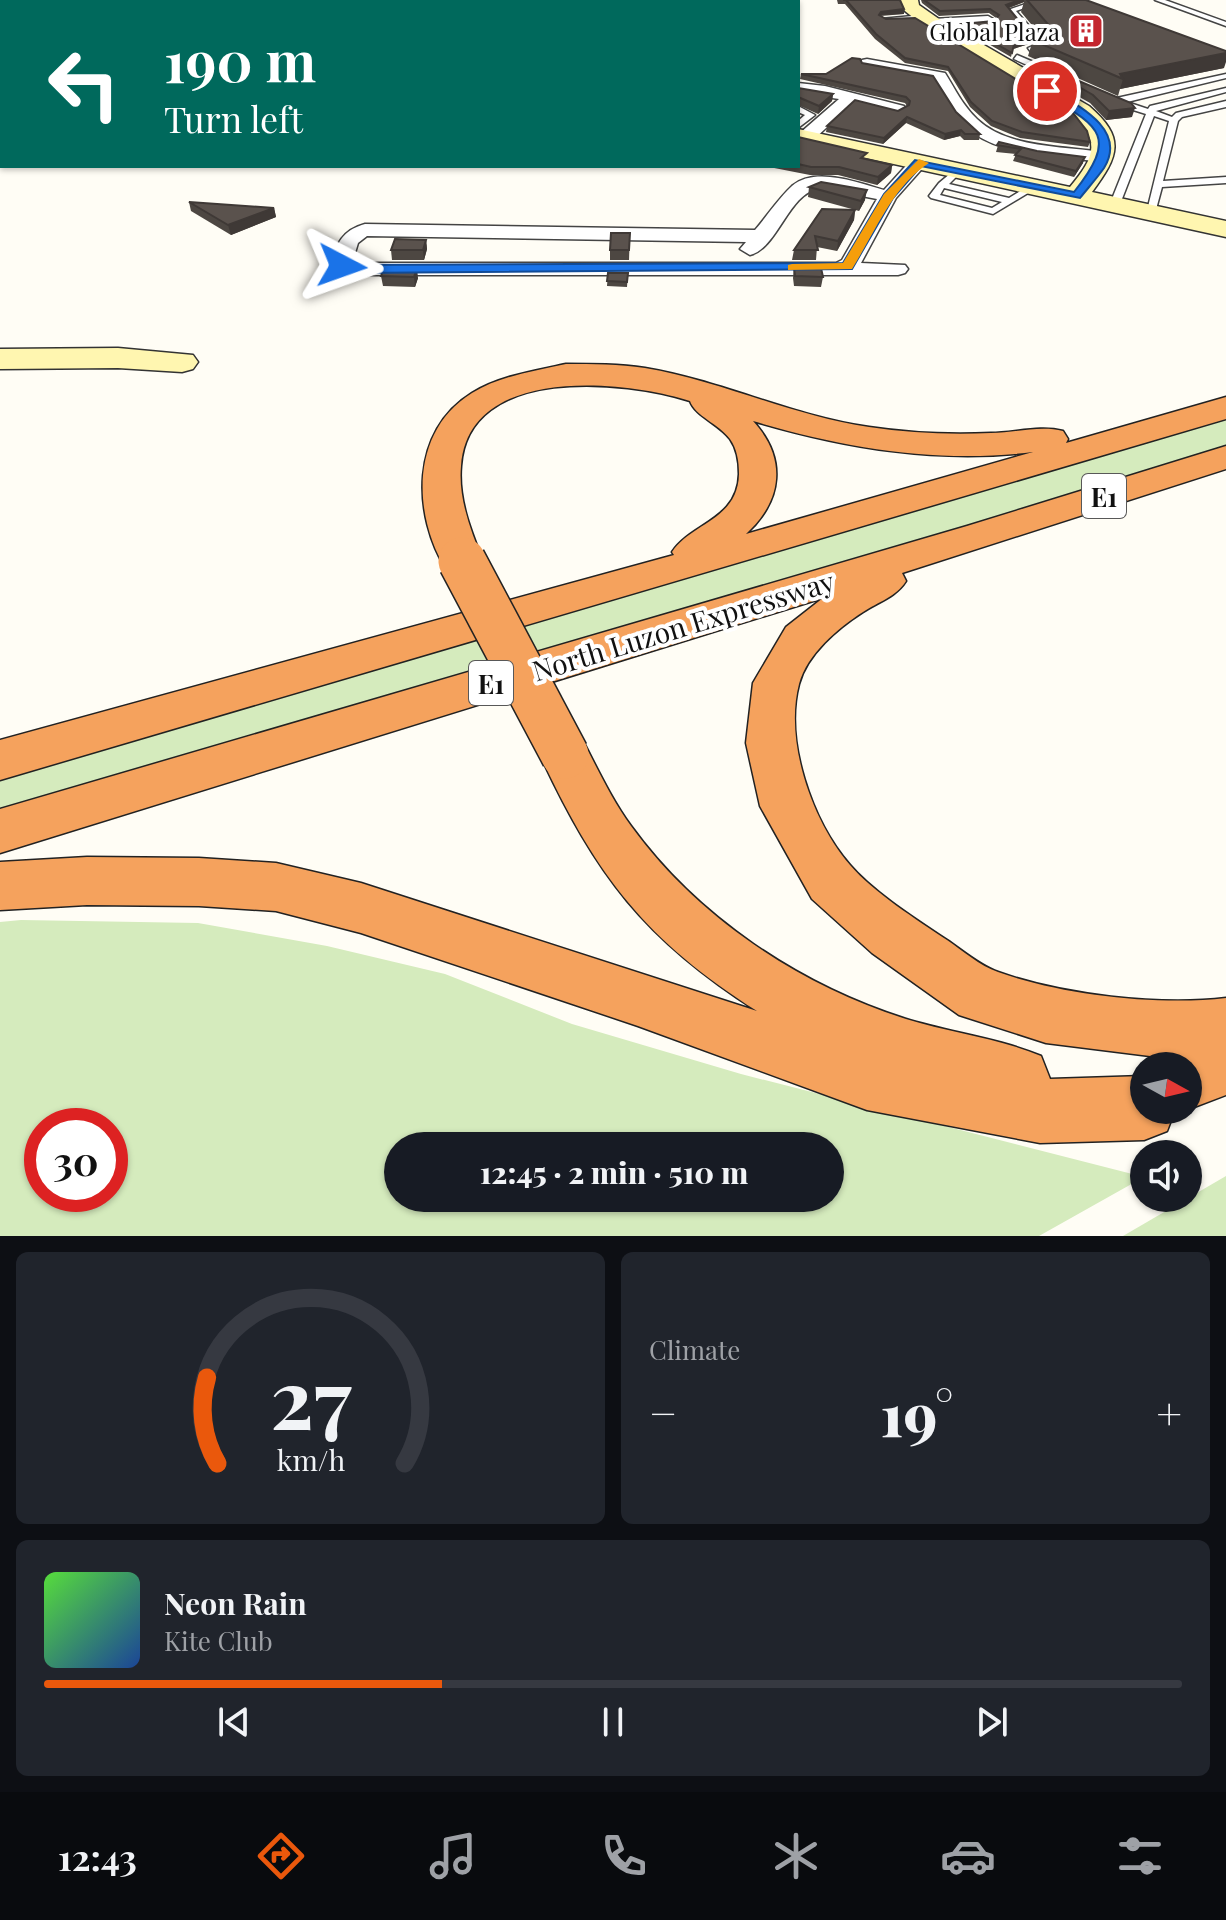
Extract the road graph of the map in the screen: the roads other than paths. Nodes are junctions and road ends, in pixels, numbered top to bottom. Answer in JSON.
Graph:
{"nodes":[{"id":1,"x":909,"y":0,"type":"edge"},
{"id":2,"x":1044,"y":0,"type":"edge"},
{"id":3,"x":1177,"y":0,"type":"edge"},
{"id":4,"x":1161,"y":1,"type":"edge"},
{"id":5,"x":885,"y":19,"type":"edge"},
{"id":6,"x":927,"y":20,"type":"junction"},
{"id":7,"x":988,"y":20,"type":"edge"},
{"id":8,"x":1226,"y":24,"type":"edge"},
{"id":9,"x":865,"y":70,"type":"edge"},
{"id":10,"x":1226,"y":76,"type":"edge"},
{"id":11,"x":1075,"y":83,"type":"edge"},
{"id":12,"x":800,"y":88,"type":"edge"},
{"id":13,"x":1226,"y":90,"type":"edge"},
{"id":14,"x":1104,"y":96,"type":"edge"},
{"id":15,"x":850,"y":97,"type":"junction"},
{"id":16,"x":1117,"y":102,"type":"junction"},
{"id":17,"x":1226,"y":104,"type":"edge"},
{"id":18,"x":898,"y":109,"type":"edge"},
{"id":19,"x":800,"y":110,"type":"edge"},
{"id":20,"x":1081,"y":111,"type":"junction"},
{"id":21,"x":1150,"y":115,"type":"junction"},
{"id":22,"x":1039,"y":116,"type":"edge"},
{"id":23,"x":1174,"y":120,"type":"junction"},
{"id":24,"x":801,"y":133,"type":"edge"},
{"id":25,"x":1102,"y":157,"type":"junction"},
{"id":26,"x":919,"y":162,"type":"junction"},
{"id":27,"x":950,"y":178,"type":"junction"},
{"id":28,"x":1226,"y":180,"type":"edge"},
{"id":29,"x":1157,"y":184,"type":"junction"},
{"id":30,"x":1033,"y":187,"type":"junction"},
{"id":31,"x":888,"y":196,"type":"junction"},
{"id":32,"x":1076,"y":196,"type":"junction"},
{"id":33,"x":1115,"y":204,"type":"junction"},
{"id":34,"x":1150,"y":213,"type":"junction"},
{"id":35,"x":1226,"y":229,"type":"edge"},
{"id":36,"x":762,"y":236,"type":"junction"},
{"id":37,"x":739,"y":267,"type":"junction"},
{"id":38,"x":841,"y":268,"type":"junction"},
{"id":39,"x":898,"y":269,"type":"dead end"},
{"id":40,"x":0,"y":359,"type":"edge"},
{"id":41,"x":182,"y":362,"type":"dead end"},
{"id":42,"x":663,"y":380,"type":"junction"},
{"id":43,"x":1226,"y":408,"type":"edge"},
{"id":44,"x":1183,"y":420,"type":"junction"},
{"id":45,"x":1226,"y":457,"type":"edge"},
{"id":46,"x":981,"y":535,"type":"junction"},
{"id":47,"x":564,"y":601,"type":"junction"},
{"id":48,"x":0,"y":760,"type":"edge"},
{"id":49,"x":0,"y":831,"type":"edge"},
{"id":50,"x":0,"y":886,"type":"edge"},
{"id":51,"x":1226,"y":1027,"type":"edge"},
{"id":52,"x":1226,"y":1064,"type":"edge"},
{"id":53,"x":1202,"y":1073,"type":"edge"},
{"id":54,"x":1226,"y":1074,"type":"edge"},
{"id":55,"x":1202,"y":1077,"type":"edge"},
{"id":56,"x":1130,"y":1084,"type":"edge"},
{"id":57,"x":1226,"y":1096,"type":"edge"},
{"id":58,"x":1202,"y":1100,"type":"edge"},
{"id":59,"x":1130,"y":1108,"type":"edge"}],
"edges":[{"from":1,"to":6,"type":"main road"},
{"from":2,"to":11,"type":"lane"},
{"from":3,"to":4,"type":"lane"},
{"from":4,"to":8,"type":"lane"},
{"from":5,"to":6,"type":"lane"},
{"from":6,"to":7,"type":"street"},
{"from":6,"to":20,"type":"main road"},
{"from":9,"to":25,"type":"street"},
{"from":10,"to":16,"type":"lane"},
{"from":12,"to":15,"type":"street"},
{"from":13,"to":21,"type":"lane"},
{"from":14,"to":16,"type":"lane"},
{"from":15,"to":18,"type":"street"},
{"from":15,"to":24,"type":"street"},
{"from":16,"to":21,"type":"lane"},
{"from":17,"to":23,"type":"lane"},
{"from":19,"to":24,"type":"lane"},
{"from":20,"to":22,"type":"lane"},
{"from":20,"to":25,"type":"main road"},
{"from":21,"to":23,"type":"lane"},
{"from":21,"to":33,"type":"lane"},
{"from":23,"to":29,"type":"lane"},
{"from":24,"to":26,"type":"main road"},
{"from":25,"to":32,"type":"main road"},
{"from":26,"to":27,"type":"main road"},
{"from":26,"to":31,"type":"street"},
{"from":27,"to":30,"type":"main road"},
{"from":27,"to":30,"type":"lane"},
{"from":28,"to":29,"type":"lane"},
{"from":29,"to":34,"type":"lane"},
{"from":30,"to":32,"type":"main road"},
{"from":31,"to":36,"type":"street"},
{"from":31,"to":38,"type":"street"},
{"from":32,"to":33,"type":"main road"},
{"from":33,"to":34,"type":"main road"},
{"from":34,"to":35,"type":"main road"},
{"from":36,"to":37,"type":"street"},
{"from":36,"to":37,"type":"street"},
{"from":37,"to":38,"type":"street"},
{"from":38,"to":39,"type":"street"},
{"from":40,"to":41,"type":"main road"},
{"from":42,"to":44,"type":"highway"},
{"from":42,"to":47,"type":"highway"},
{"from":42,"to":56,"type":"highway","bridge":true},
{"from":43,"to":44,"type":"highway","name":"North Luzon Expressway","number":"E1"},
{"from":44,"to":47,"type":"highway","name":"North Luzon Expressway","number":"E1"},
{"from":45,"to":46,"type":"highway","name":"North Luzon Expressway","number":"E1"},
{"from":46,"to":49,"type":"highway","name":"North Luzon Expressway","number":"E1"},
{"from":46,"to":51,"type":"highway"},
{"from":47,"to":48,"type":"highway","name":"North Luzon Expressway","number":"E1"},
{"from":50,"to":59,"type":"highway"},
{"from":52,"to":53,"type":"highway"},
{"from":54,"to":55,"type":"highway"},
{"from":57,"to":58,"type":"highway"}]}
